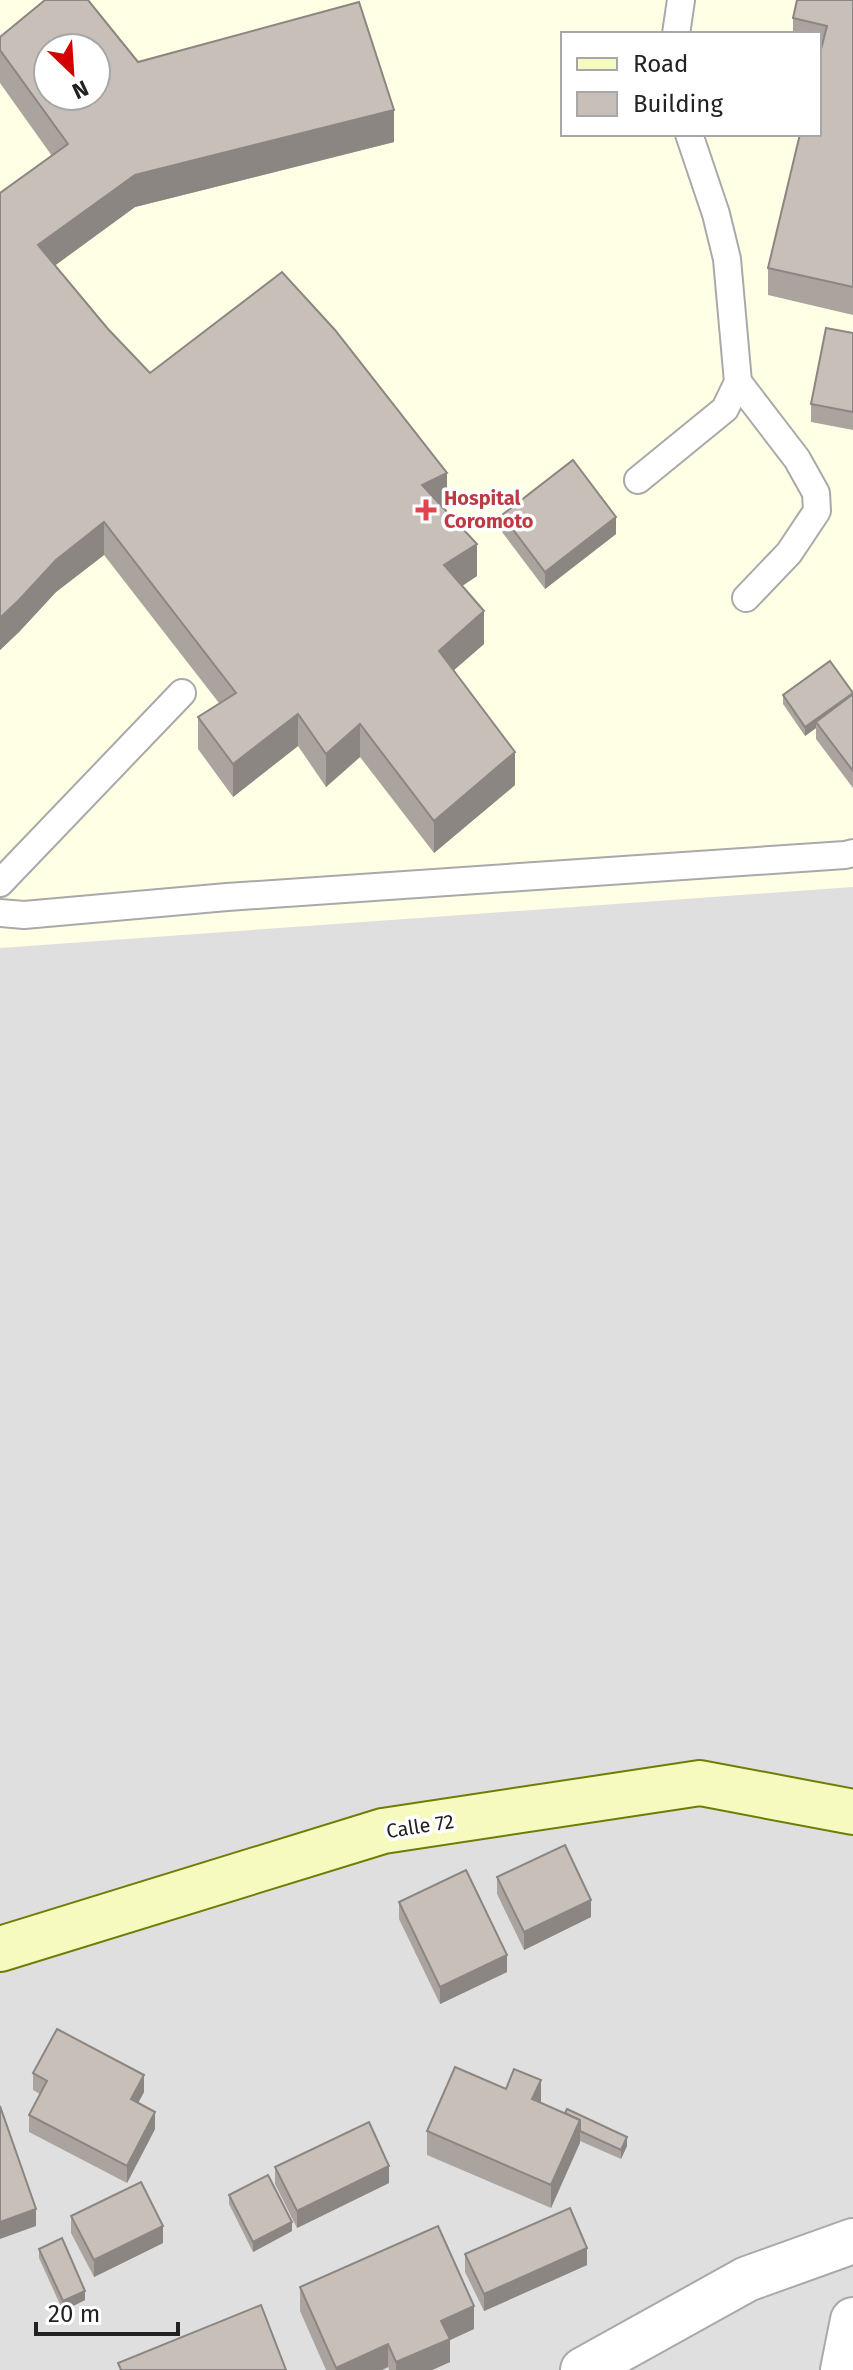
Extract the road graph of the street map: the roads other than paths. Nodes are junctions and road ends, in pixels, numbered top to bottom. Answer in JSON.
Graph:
{"nodes":[{"id":1,"x":681,"y":0,"type":"edge"},
{"id":2,"x":676,"y":32,"type":"edge"},
{"id":3,"x":690,"y":136,"type":"edge"},
{"id":4,"x":738,"y":382,"type":"junction"},
{"id":5,"x":638,"y":480,"type":"dead end"},
{"id":6,"x":746,"y":598,"type":"dead end"},
{"id":7,"x":182,"y":693,"type":"dead end"},
{"id":8,"x":853,"y":853,"type":"edge"},
{"id":9,"x":0,"y":883,"type":"edge"},
{"id":10,"x":0,"y":913,"type":"edge"},
{"id":11,"x":853,"y":1812,"type":"edge"},
{"id":12,"x":0,"y":1949,"type":"edge"},
{"id":13,"x":853,"y":2241,"type":"edge"},
{"id":14,"x":853,"y":2320,"type":"edge"},
{"id":15,"x":583,"y":2370,"type":"edge"},
{"id":16,"x":843,"y":2370,"type":"edge"}],
"edges":[{"from":1,"to":2,"type":"lane"},
{"from":3,"to":4,"type":"lane"},
{"from":4,"to":5,"type":"lane"},
{"from":4,"to":6,"type":"lane"},
{"from":7,"to":9,"type":"lane"},
{"from":8,"to":10,"type":"lane"},
{"from":11,"to":12,"type":"street","name":"Calle 72"},
{"from":13,"to":15,"type":"street"},
{"from":14,"to":16,"type":"street"}]}
